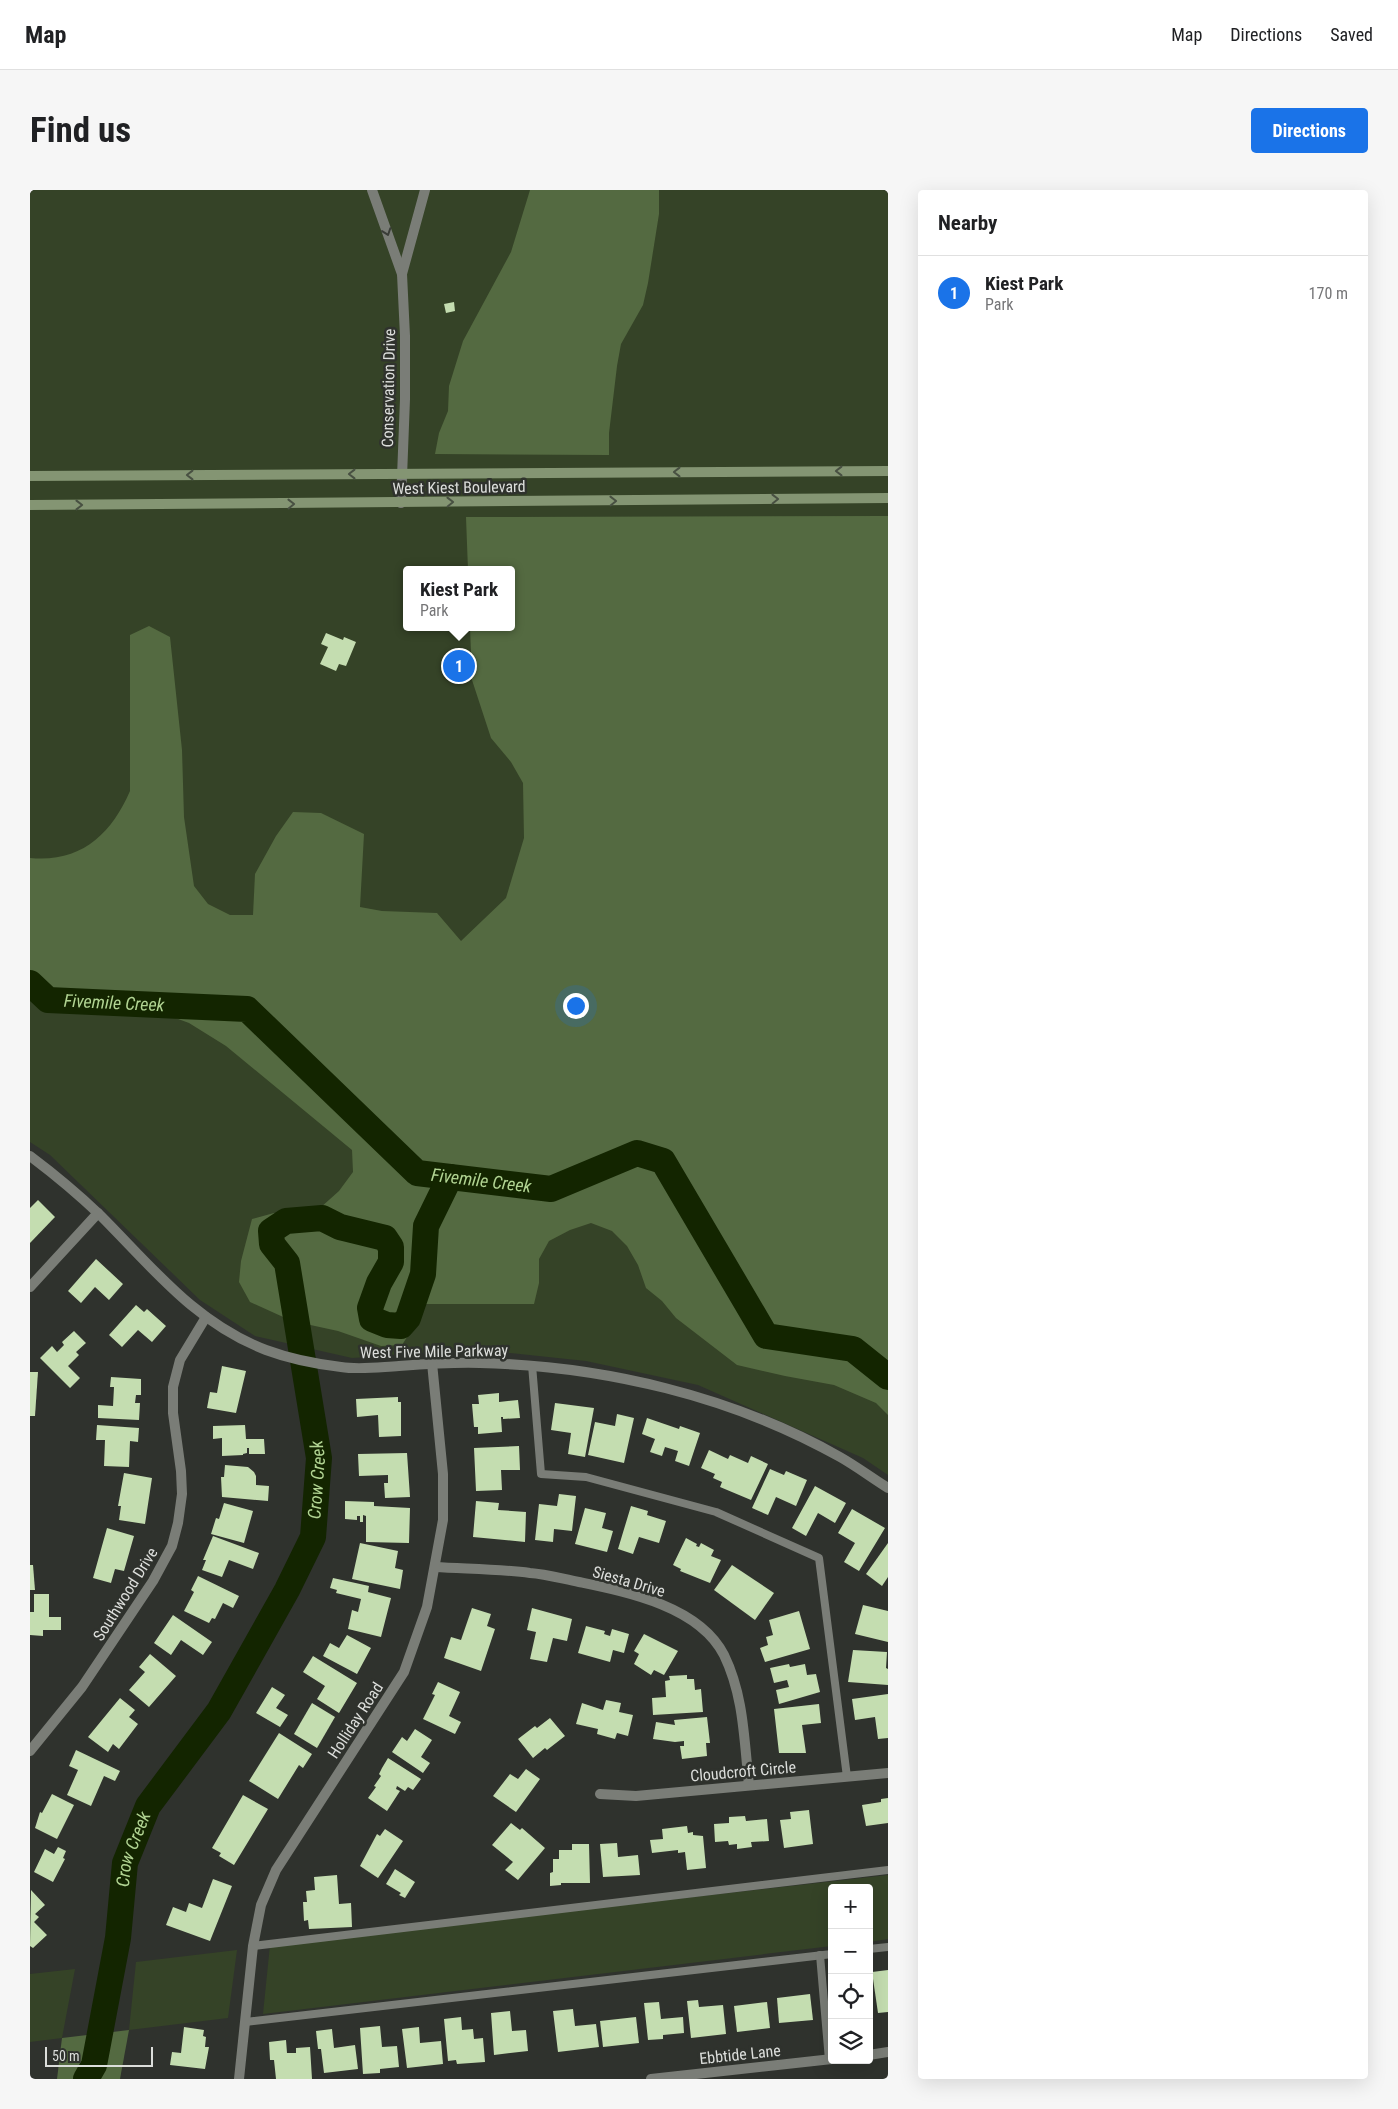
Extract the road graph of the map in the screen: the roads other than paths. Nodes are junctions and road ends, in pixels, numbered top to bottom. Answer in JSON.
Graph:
{"nodes":[{"id":1,"x":372,"y":190,"type":"edge"},
{"id":2,"x":425,"y":190,"type":"edge"},
{"id":3,"x":402,"y":274,"type":"junction"},
{"id":4,"x":888,"y":471,"type":"edge"},
{"id":5,"x":401,"y":473,"type":"junction"},
{"id":6,"x":30,"y":476,"type":"edge"},
{"id":7,"x":888,"y":498,"type":"edge"},
{"id":8,"x":402,"y":503,"type":"junction"},
{"id":9,"x":30,"y":505,"type":"edge"},
{"id":10,"x":30,"y":1156,"type":"edge"},
{"id":11,"x":98,"y":1213,"type":"junction"},
{"id":12,"x":30,"y":1287,"type":"edge"},
{"id":13,"x":206,"y":1317,"type":"junction"},
{"id":14,"x":432,"y":1363,"type":"junction"},
{"id":15,"x":532,"y":1365,"type":"junction"},
{"id":16,"x":888,"y":1488,"type":"edge"},
{"id":17,"x":435,"y":1567,"type":"junction"},
{"id":18,"x":30,"y":1751,"type":"edge"},
{"id":19,"x":888,"y":1773,"type":"edge"},
{"id":20,"x":847,"y":1777,"type":"junction"},
{"id":21,"x":749,"y":1785,"type":"junction"},
{"id":22,"x":600,"y":1794,"type":"dead end"},
{"id":23,"x":888,"y":1870,"type":"edge"},
{"id":24,"x":254,"y":1946,"type":"junction"},
{"id":25,"x":888,"y":1947,"type":"edge"},
{"id":26,"x":873,"y":1949,"type":"edge"},
{"id":27,"x":828,"y":1954,"type":"edge"},
{"id":28,"x":820,"y":1955,"type":"junction"},
{"id":29,"x":245,"y":2022,"type":"junction"},
{"id":30,"x":828,"y":2038,"type":"edge"},
{"id":31,"x":888,"y":2052,"type":"edge"},
{"id":32,"x":873,"y":2054,"type":"edge"},
{"id":33,"x":828,"y":2059,"type":"edge"},
{"id":34,"x":239,"y":2079,"type":"edge"},
{"id":35,"x":652,"y":2079,"type":"edge"}],
"edges":[{"from":1,"to":3,"type":"street","name":"Conservation Drive","one_way":true},
{"from":2,"to":3,"type":"street","name":"Conservation Drive"},
{"from":3,"to":5,"type":"street","name":"Conservation Drive"},
{"from":4,"to":5,"type":"main road","name":"West Kiest Boulevard","one_way":true},
{"from":5,"to":6,"type":"main road","name":"West Kiest Boulevard","one_way":true},
{"from":5,"to":8,"type":"street","name":"Conservation Drive"},
{"from":8,"to":7,"type":"main road","name":"West Kiest Boulevard","one_way":true},
{"from":9,"to":8,"type":"main road","name":"West Kiest Boulevard","one_way":true},
{"from":10,"to":11,"type":"street","name":"West Five Mile Parkway"},
{"from":11,"to":12,"type":"street"},
{"from":11,"to":13,"type":"street","name":"West Five Mile Parkway"},
{"from":13,"to":14,"type":"street","name":"West Five Mile Parkway"},
{"from":13,"to":18,"type":"street","name":"Southwood Drive"},
{"from":14,"to":15,"type":"street","name":"West Five Mile Parkway"},
{"from":14,"to":17,"type":"street","name":"Holliday Road"},
{"from":15,"to":16,"type":"street","name":"West Five Mile Parkway"},
{"from":15,"to":20,"type":"lane"},
{"from":17,"to":21,"type":"street","name":"Siesta Drive"},
{"from":17,"to":24,"type":"street","name":"Holliday Road"},
{"from":19,"to":20,"type":"street","name":"Cloudcroft Circle"},
{"from":20,"to":21,"type":"street","name":"Cloudcroft Circle"},
{"from":21,"to":22,"type":"street","name":"Cloudcroft Circle"},
{"from":23,"to":24,"type":"lane"},
{"from":24,"to":29,"type":"street","name":"Holliday Road"},
{"from":25,"to":26,"type":"lane"},
{"from":27,"to":28,"type":"lane"},
{"from":28,"to":29,"type":"lane"},
{"from":28,"to":30,"type":"lane"},
{"from":29,"to":34,"type":"street","name":"Holliday Road"},
{"from":31,"to":32,"type":"street"},
{"from":33,"to":35,"type":"street","name":"Ebbtide Lane"}]}
